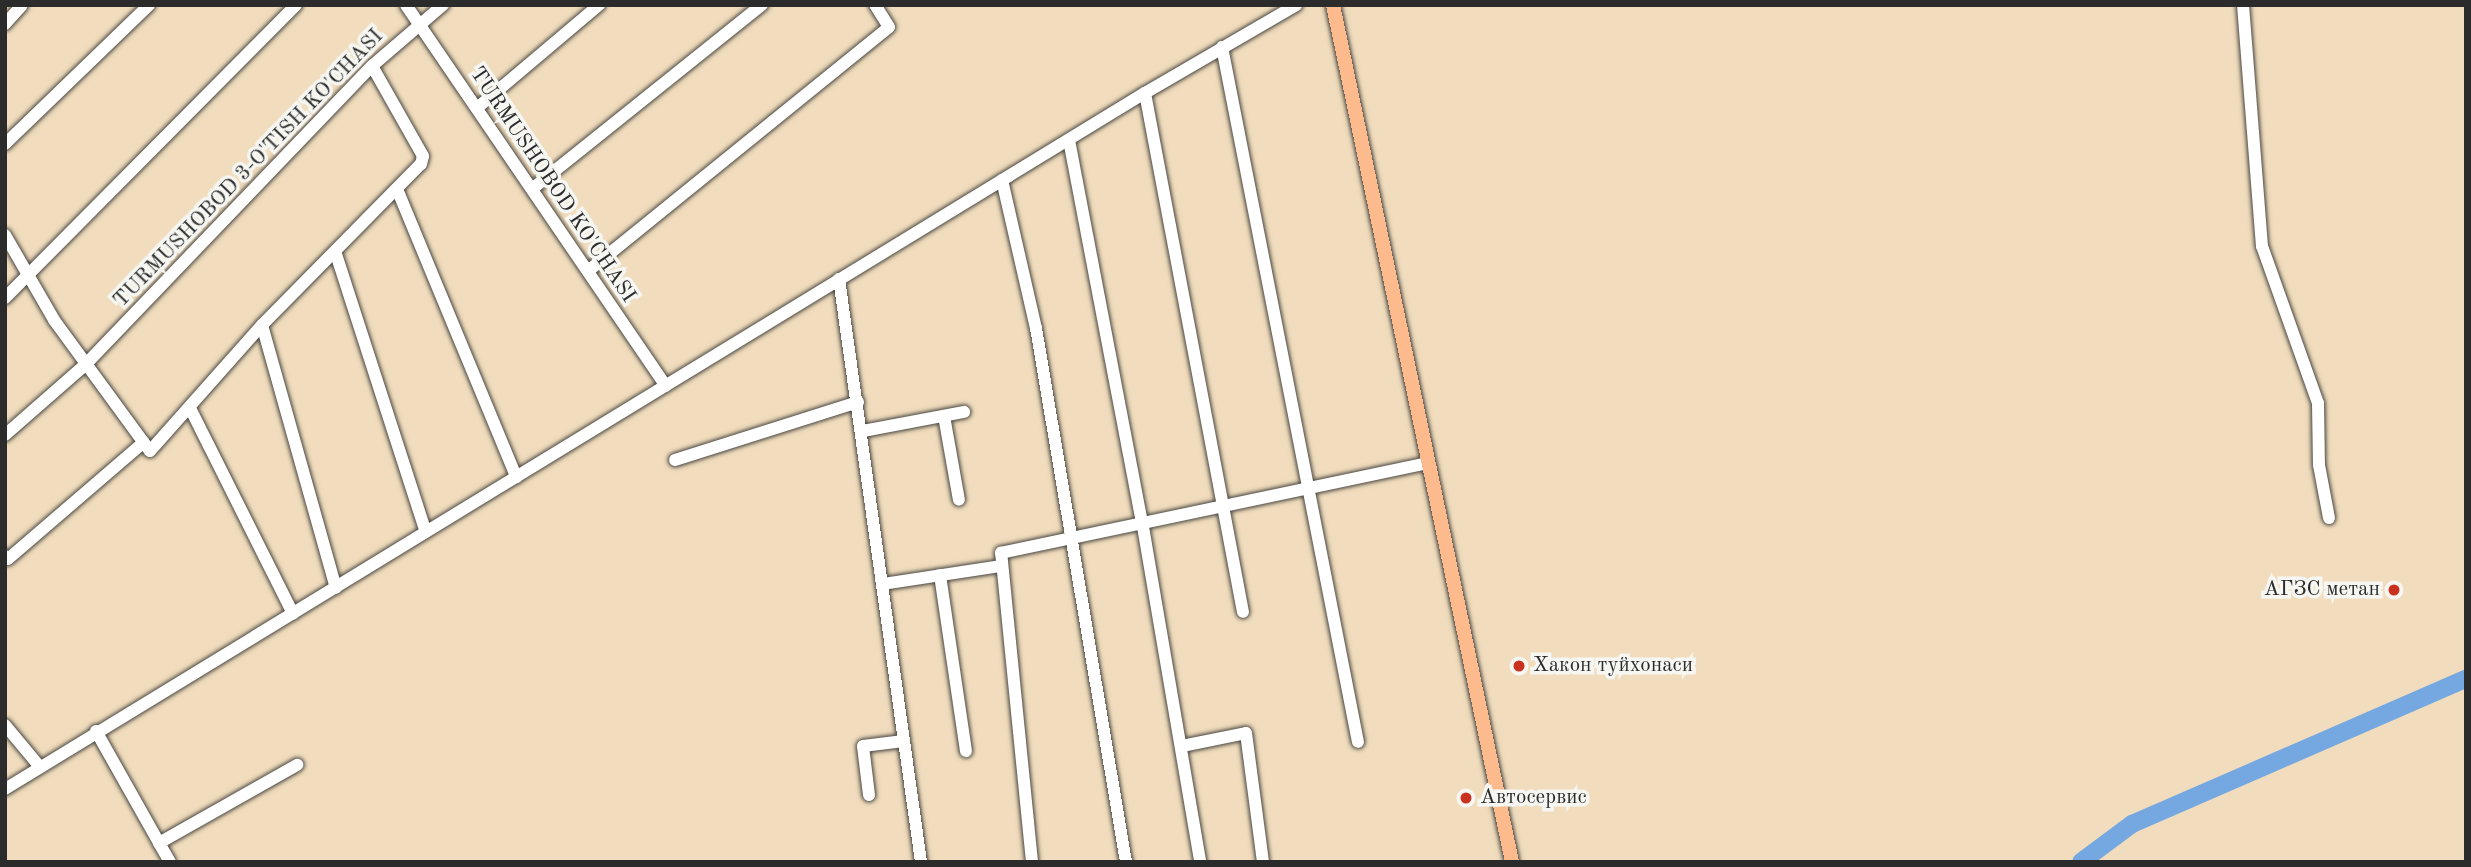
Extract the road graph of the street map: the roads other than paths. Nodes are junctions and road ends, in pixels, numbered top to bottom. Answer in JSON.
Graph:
{"nodes":[{"id":1,"x":22,"y":5,"type":"edge"},
{"id":2,"x":149,"y":5,"type":"edge"},
{"id":3,"x":296,"y":5,"type":"edge"},
{"id":4,"x":406,"y":5,"type":"edge"},
{"id":5,"x":443,"y":5,"type":"edge"},
{"id":6,"x":599,"y":5,"type":"edge"},
{"id":7,"x":762,"y":5,"type":"edge"},
{"id":8,"x":875,"y":5,"type":"edge"},
{"id":9,"x":1296,"y":5,"type":"edge"},
{"id":10,"x":1333,"y":5,"type":"edge"},
{"id":11,"x":2243,"y":5,"type":"edge"},
{"id":12,"x":5,"y":24,"type":"edge"},
{"id":13,"x":418,"y":26,"type":"junction"},
{"id":14,"x":1223,"y":47,"type":"junction"},
{"id":15,"x":372,"y":66,"type":"junction"},
{"id":16,"x":1145,"y":93,"type":"junction"},
{"id":17,"x":477,"y":108,"type":"junction"},
{"id":18,"x":1069,"y":140,"type":"junction"},
{"id":19,"x":5,"y":144,"type":"edge"},
{"id":20,"x":1002,"y":180,"type":"junction"},
{"id":21,"x":397,"y":189,"type":"junction"},
{"id":22,"x":532,"y":189,"type":"junction"},
{"id":23,"x":5,"y":235,"type":"edge"},
{"id":24,"x":336,"y":254,"type":"junction"},
{"id":25,"x":588,"y":271,"type":"junction"},
{"id":26,"x":29,"y":277,"type":"junction"},
{"id":27,"x":839,"y":279,"type":"junction"},
{"id":28,"x":5,"y":298,"type":"edge"},
{"id":29,"x":262,"y":325,"type":"junction"},
{"id":30,"x":86,"y":364,"type":"junction"},
{"id":31,"x":666,"y":386,"type":"junction"},
{"id":32,"x":858,"y":402,"type":"junction"},
{"id":33,"x":190,"y":408,"type":"junction"},
{"id":34,"x":964,"y":412,"type":"dead end"},
{"id":35,"x":944,"y":416,"type":"junction"},
{"id":36,"x":863,"y":430,"type":"junction"},
{"id":37,"x":5,"y":435,"type":"edge"},
{"id":38,"x":144,"y":442,"type":"junction"},
{"id":39,"x":675,"y":460,"type":"dead end"},
{"id":40,"x":1429,"y":463,"type":"junction"},
{"id":41,"x":516,"y":477,"type":"junction"},
{"id":42,"x":1308,"y":490,"type":"junction"},
{"id":43,"x":959,"y":500,"type":"dead end"},
{"id":44,"x":1223,"y":504,"type":"junction"},
{"id":45,"x":2329,"y":518,"type":"dead end"},
{"id":46,"x":1142,"y":521,"type":"junction"},
{"id":47,"x":426,"y":532,"type":"junction"},
{"id":48,"x":1071,"y":535,"type":"junction"},
{"id":49,"x":5,"y":556,"type":"edge"},
{"id":50,"x":1001,"y":566,"type":"junction"},
{"id":51,"x":940,"y":575,"type":"junction"},
{"id":52,"x":883,"y":584,"type":"junction"},
{"id":53,"x":336,"y":588,"type":"junction"},
{"id":54,"x":1244,"y":612,"type":"dead end"},
{"id":55,"x":293,"y":614,"type":"junction"},
{"id":56,"x":5,"y":724,"type":"edge"},
{"id":57,"x":96,"y":732,"type":"junction"},
{"id":58,"x":904,"y":741,"type":"junction"},
{"id":59,"x":1358,"y":742,"type":"dead end"},
{"id":60,"x":1182,"y":746,"type":"junction"},
{"id":61,"x":966,"y":751,"type":"dead end"},
{"id":62,"x":297,"y":765,"type":"dead end"},
{"id":63,"x":40,"y":767,"type":"junction"},
{"id":64,"x":5,"y":789,"type":"edge"},
{"id":65,"x":869,"y":795,"type":"dead end"},
{"id":66,"x":159,"y":843,"type":"junction"},
{"id":67,"x":170,"y":862,"type":"edge"},
{"id":68,"x":921,"y":862,"type":"edge"},
{"id":69,"x":1032,"y":862,"type":"edge"},
{"id":70,"x":1126,"y":862,"type":"edge"},
{"id":71,"x":1200,"y":862,"type":"edge"},
{"id":72,"x":1263,"y":862,"type":"edge"},
{"id":73,"x":1512,"y":862,"type":"edge"}],
"edges":[{"from":1,"to":12,"type":"street"},
{"from":2,"to":19,"type":"street"},
{"from":3,"to":26,"type":"street"},
{"from":4,"to":13,"type":"street","name":"TURMUSHOBOD KO'CHASI"},
{"from":5,"to":13,"type":"street","name":"TURMUSHOBOD 3-O'TISH KO'CHASI"},
{"from":6,"to":17,"type":"street"},
{"from":7,"to":22,"type":"street"},
{"from":8,"to":25,"type":"street"},
{"from":9,"to":14,"type":"street"},
{"from":10,"to":40,"type":"main road"},
{"from":11,"to":45,"type":"street"},
{"from":13,"to":15,"type":"street","name":"TURMUSHOBOD 3-O'TISH KO'CHASI"},
{"from":13,"to":17,"type":"street","name":"TURMUSHOBOD KO'CHASI"},
{"from":14,"to":16,"type":"street"},
{"from":14,"to":42,"type":"street"},
{"from":15,"to":21,"type":"street"},
{"from":15,"to":30,"type":"street","name":"TURMUSHOBOD 3-O'TISH KO'CHASI"},
{"from":16,"to":18,"type":"street"},
{"from":16,"to":44,"type":"street"},
{"from":17,"to":22,"type":"street","name":"TURMUSHOBOD KO'CHASI"},
{"from":18,"to":20,"type":"street"},
{"from":18,"to":46,"type":"street"},
{"from":20,"to":27,"type":"street"},
{"from":20,"to":48,"type":"street"},
{"from":21,"to":24,"type":"street"},
{"from":21,"to":41,"type":"street"},
{"from":22,"to":25,"type":"street","name":"TURMUSHOBOD KO'CHASI"},
{"from":23,"to":26,"type":"street"},
{"from":24,"to":29,"type":"street"},
{"from":24,"to":47,"type":"street"},
{"from":25,"to":31,"type":"street","name":"TURMUSHOBOD KO'CHASI"},
{"from":26,"to":28,"type":"street"},
{"from":26,"to":30,"type":"street"},
{"from":27,"to":31,"type":"street"},
{"from":27,"to":32,"type":"street"},
{"from":29,"to":33,"type":"street"},
{"from":29,"to":53,"type":"street"},
{"from":30,"to":37,"type":"street","name":"TURMUSHOBOD 3-O'TISH KO'CHASI"},
{"from":30,"to":38,"type":"street"},
{"from":31,"to":41,"type":"street"},
{"from":32,"to":36,"type":"street"},
{"from":32,"to":39,"type":"street"},
{"from":33,"to":38,"type":"street"},
{"from":33,"to":55,"type":"street"},
{"from":34,"to":35,"type":"street"},
{"from":35,"to":36,"type":"street"},
{"from":35,"to":43,"type":"street"},
{"from":36,"to":52,"type":"street"},
{"from":38,"to":49,"type":"street"},
{"from":40,"to":42,"type":"street"},
{"from":40,"to":73,"type":"main road"},
{"from":41,"to":47,"type":"street"},
{"from":42,"to":44,"type":"street"},
{"from":42,"to":59,"type":"street"},
{"from":44,"to":46,"type":"street"},
{"from":44,"to":54,"type":"street"},
{"from":46,"to":48,"type":"street"},
{"from":46,"to":60,"type":"street"},
{"from":47,"to":53,"type":"street"},
{"from":48,"to":50,"type":"street"},
{"from":48,"to":70,"type":"street"},
{"from":50,"to":51,"type":"street"},
{"from":50,"to":69,"type":"street"},
{"from":51,"to":52,"type":"street"},
{"from":51,"to":61,"type":"street"},
{"from":52,"to":58,"type":"street"},
{"from":53,"to":55,"type":"street"},
{"from":55,"to":57,"type":"street"},
{"from":56,"to":63,"type":"street"},
{"from":57,"to":63,"type":"street"},
{"from":57,"to":66,"type":"street"},
{"from":58,"to":65,"type":"street"},
{"from":58,"to":68,"type":"street"},
{"from":60,"to":71,"type":"street"},
{"from":60,"to":72,"type":"street"},
{"from":62,"to":66,"type":"street"},
{"from":63,"to":64,"type":"street"},
{"from":66,"to":67,"type":"street"}]}
